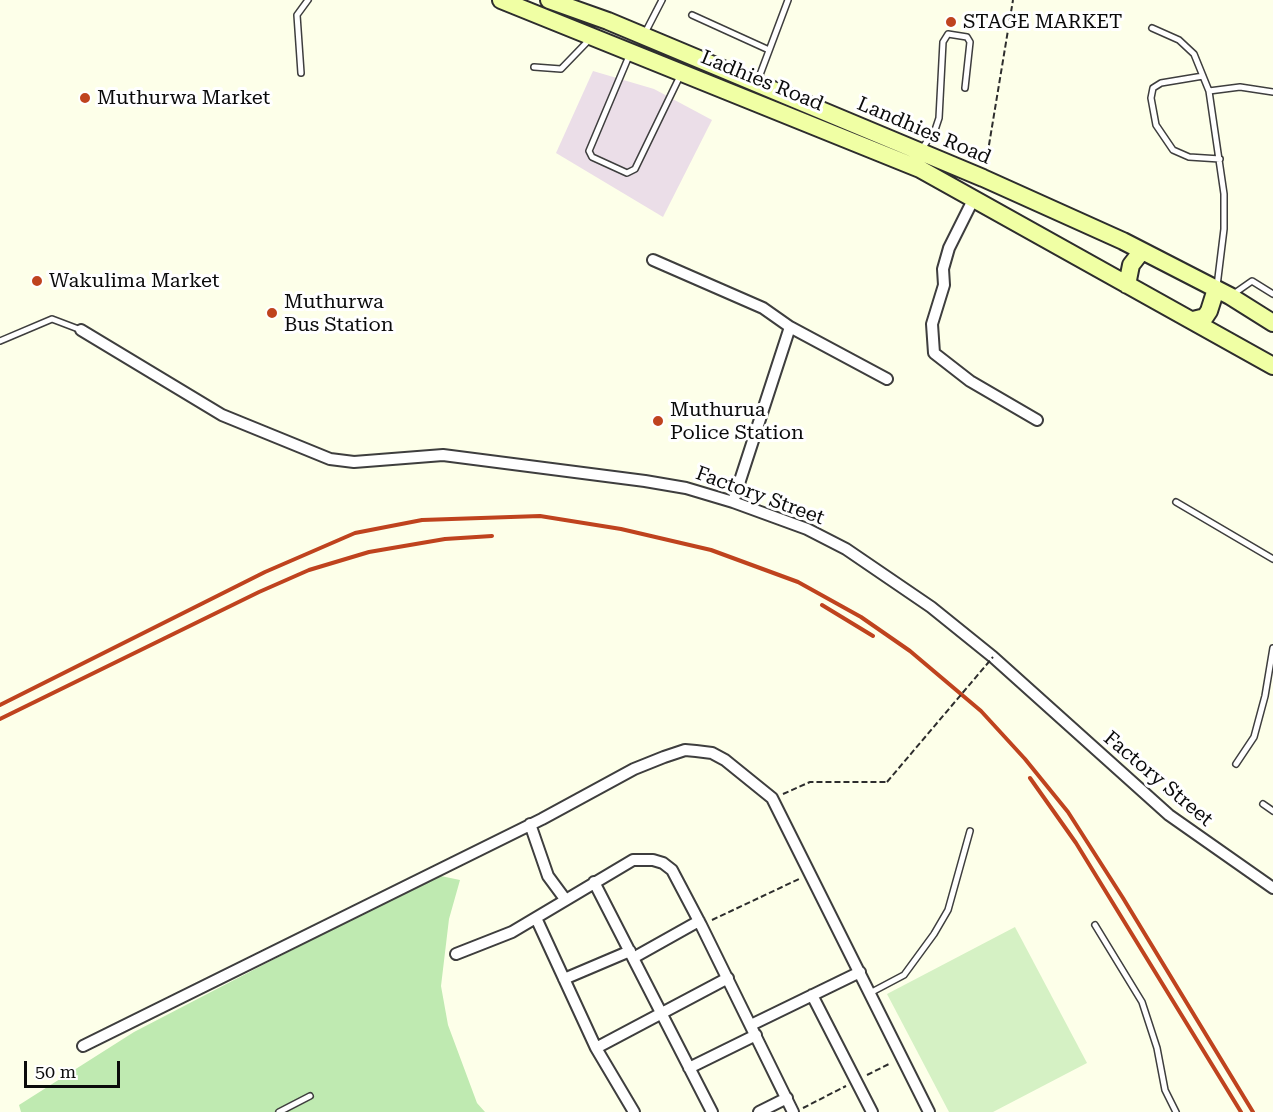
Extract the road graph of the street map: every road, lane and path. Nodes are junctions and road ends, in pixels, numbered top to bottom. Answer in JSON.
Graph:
{"nodes":[{"id":1,"x":308,"y":0,"type":"edge"},
{"id":2,"x":501,"y":0,"type":"edge"},
{"id":3,"x":549,"y":0,"type":"edge"},
{"id":4,"x":662,"y":0,"type":"edge"},
{"id":5,"x":788,"y":0,"type":"edge"},
{"id":6,"x":1013,"y":0,"type":"edge"},
{"id":7,"x":692,"y":15,"type":"dead end"},
{"id":8,"x":1152,"y":28,"type":"dead end"},
{"id":9,"x":592,"y":36,"type":"junction"},
{"id":10,"x":643,"y":36,"type":"junction"},
{"id":11,"x":769,"y":51,"type":"junction"},
{"id":12,"x":631,"y":52,"type":"junction"},
{"id":13,"x":534,"y":66,"type":"dead end"},
{"id":14,"x":682,"y":72,"type":"junction"},
{"id":15,"x":301,"y":73,"type":"dead end"},
{"id":16,"x":1203,"y":76,"type":"junction"},
{"id":17,"x":757,"y":84,"type":"junction"},
{"id":18,"x":965,"y":88,"type":"dead end"},
{"id":19,"x":1209,"y":91,"type":"junction"},
{"id":20,"x":1273,"y":92,"type":"edge"},
{"id":21,"x":920,"y":152,"type":"junction"},
{"id":22,"x":1220,"y":159,"type":"junction"},
{"id":23,"x":983,"y":178,"type":"junction"},
{"id":24,"x":974,"y":198,"type":"junction"},
{"id":25,"x":1141,"y":252,"type":"junction"},
{"id":26,"x":653,"y":260,"type":"dead end"},
{"id":27,"x":1127,"y":285,"type":"junction"},
{"id":28,"x":1223,"y":293,"type":"junction"},
{"id":29,"x":1273,"y":294,"type":"edge"},
{"id":30,"x":1193,"y":320,"type":"junction"},
{"id":31,"x":1273,"y":323,"type":"edge"},
{"id":32,"x":790,"y":327,"type":"junction"},
{"id":33,"x":81,"y":330,"type":"joint"},
{"id":34,"x":0,"y":341,"type":"edge"},
{"id":35,"x":1273,"y":366,"type":"edge"},
{"id":36,"x":887,"y":379,"type":"dead end"},
{"id":37,"x":1037,"y":420,"type":"dead end"},
{"id":38,"x":734,"y":501,"type":"junction"},
{"id":39,"x":1176,"y":502,"type":"dead end"},
{"id":40,"x":1273,"y":559,"type":"edge"},
{"id":41,"x":1273,"y":648,"type":"edge"},
{"id":42,"x":993,"y":657,"type":"junction"},
{"id":43,"x":1271,"y":676,"type":"edge"},
{"id":44,"x":1236,"y":764,"type":"dead end"},
{"id":45,"x":772,"y":798,"type":"junction"},
{"id":46,"x":1263,"y":804,"type":"dead end"},
{"id":47,"x":1273,"y":811,"type":"edge"},
{"id":48,"x":530,"y":824,"type":"junction"},
{"id":49,"x":970,"y":831,"type":"dead end"},
{"id":50,"x":812,"y":873,"type":"junction"},
{"id":51,"x":594,"y":882,"type":"junction"},
{"id":52,"x":1273,"y":888,"type":"edge"},
{"id":53,"x":565,"y":899,"type":"junction"},
{"id":54,"x":536,"y":918,"type":"junction"},
{"id":55,"x":700,"y":923,"type":"junction"},
{"id":56,"x":1095,"y":925,"type":"dead end"},
{"id":57,"x":456,"y":954,"type":"dead end"},
{"id":58,"x":631,"y":954,"type":"junction"},
{"id":59,"x":860,"y":972,"type":"junction"},
{"id":60,"x":728,"y":978,"type":"junction"},
{"id":61,"x":564,"y":979,"type":"junction"},
{"id":62,"x":869,"y":993,"type":"junction"},
{"id":63,"x":812,"y":995,"type":"junction"},
{"id":64,"x":661,"y":1013,"type":"junction"},
{"id":65,"x":754,"y":1030,"type":"junction"},
{"id":66,"x":82,"y":1046,"type":"dead end"},
{"id":67,"x":596,"y":1048,"type":"junction"},
{"id":68,"x":689,"y":1068,"type":"junction"},
{"id":69,"x":310,"y":1096,"type":"dead end"},
{"id":70,"x":787,"y":1098,"type":"junction"},
{"id":71,"x":279,"y":1112,"type":"edge"},
{"id":72,"x":634,"y":1112,"type":"edge"},
{"id":73,"x":712,"y":1112,"type":"edge"},
{"id":74,"x":759,"y":1112,"type":"edge"},
{"id":75,"x":793,"y":1112,"type":"edge"},
{"id":76,"x":872,"y":1112,"type":"edge"},
{"id":77,"x":929,"y":1112,"type":"edge"},
{"id":78,"x":1176,"y":1112,"type":"edge"}],
"edges":[{"from":1,"to":15,"type":"lane"},
{"from":2,"to":9,"type":"main road","name":"Ladhies Road"},
{"from":3,"to":10,"type":"main road","name":"Landhies Road"},
{"from":4,"to":10,"type":"lane"},
{"from":5,"to":11,"type":"lane"},
{"from":6,"to":23,"type":"path"},
{"from":7,"to":11,"type":"lane"},
{"from":8,"to":16,"type":"lane"},
{"from":9,"to":12,"type":"main road","name":"Ladhies Road"},
{"from":9,"to":13,"type":"lane"},
{"from":10,"to":17,"type":"main road","name":"Landhies Road"},
{"from":11,"to":17,"type":"lane"},
{"from":12,"to":14,"type":"main road","name":"Ladhies Road"},
{"from":12,"to":14,"type":"lane"},
{"from":14,"to":24,"type":"main road","name":"Ladhies Road"},
{"from":16,"to":19,"type":"lane"},
{"from":16,"to":22,"type":"lane"},
{"from":17,"to":21,"type":"main road","name":"Landhies Road"},
{"from":18,"to":21,"type":"lane"},
{"from":19,"to":20,"type":"lane"},
{"from":19,"to":22,"type":"lane"},
{"from":21,"to":23,"type":"main road","name":"Landhies Road"},
{"from":22,"to":28,"type":"lane"},
{"from":23,"to":25,"type":"main road","name":"Landhies Road"},
{"from":24,"to":27,"type":"main road","name":"Ladhies Road"},
{"from":24,"to":37,"type":"street"},
{"from":25,"to":27,"type":"main road"},
{"from":25,"to":28,"type":"main road","name":"Landhies Road"},
{"from":26,"to":32,"type":"street"},
{"from":27,"to":30,"type":"main road","name":"Ladhies Road"},
{"from":28,"to":29,"type":"lane"},
{"from":28,"to":30,"type":"main road"},
{"from":28,"to":31,"type":"main road","name":"Landhies Road"},
{"from":30,"to":35,"type":"main road","name":"Ladhies Road"},
{"from":32,"to":36,"type":"street"},
{"from":32,"to":38,"type":"street"},
{"from":33,"to":34,"type":"lane"},
{"from":33,"to":38,"type":"street","name":"Factory Street"},
{"from":38,"to":42,"type":"street","name":"Factory Street"},
{"from":39,"to":40,"type":"lane"},
{"from":41,"to":43,"type":"lane"},
{"from":42,"to":45,"type":"path","bridge":true},
{"from":42,"to":52,"type":"street","name":"Factory Street"},
{"from":43,"to":44,"type":"lane"},
{"from":45,"to":48,"type":"street"},
{"from":45,"to":50,"type":"street"},
{"from":46,"to":47,"type":"lane"},
{"from":48,"to":53,"type":"street"},
{"from":48,"to":66,"type":"street"},
{"from":49,"to":62,"type":"lane"},
{"from":50,"to":55,"type":"path"},
{"from":50,"to":59,"type":"street"},
{"from":51,"to":53,"type":"street"},
{"from":51,"to":55,"type":"street"},
{"from":51,"to":58,"type":"street"},
{"from":53,"to":54,"type":"street"},
{"from":54,"to":57,"type":"street"},
{"from":54,"to":61,"type":"street"},
{"from":55,"to":58,"type":"street"},
{"from":55,"to":60,"type":"street"},
{"from":56,"to":78,"type":"lane"},
{"from":58,"to":61,"type":"street"},
{"from":58,"to":64,"type":"street"},
{"from":59,"to":62,"type":"street"},
{"from":59,"to":63,"type":"street"},
{"from":60,"to":64,"type":"street"},
{"from":60,"to":65,"type":"street"},
{"from":61,"to":67,"type":"street"},
{"from":62,"to":77,"type":"street"},
{"from":63,"to":65,"type":"street"},
{"from":63,"to":76,"type":"street"},
{"from":64,"to":67,"type":"street"},
{"from":64,"to":68,"type":"street"},
{"from":65,"to":68,"type":"street"},
{"from":65,"to":70,"type":"street"},
{"from":67,"to":72,"type":"street"},
{"from":68,"to":73,"type":"street"},
{"from":69,"to":71,"type":"lane"},
{"from":70,"to":74,"type":"street"},
{"from":70,"to":75,"type":"street"}]}
